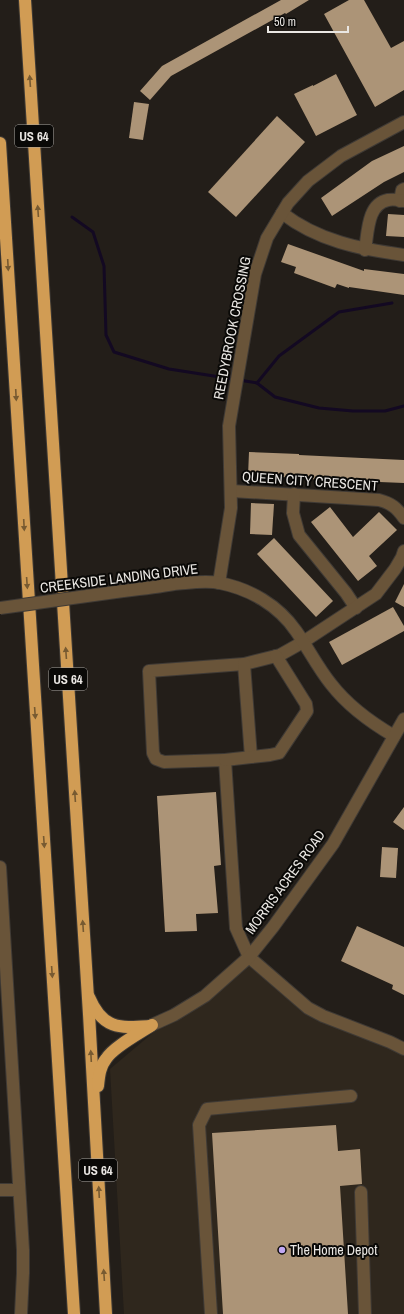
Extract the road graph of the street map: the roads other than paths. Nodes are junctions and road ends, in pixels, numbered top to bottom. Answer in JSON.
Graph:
{"nodes":[{"id":1,"x":25,"y":0,"type":"edge"},
{"id":2,"x":31,"y":0,"type":"edge"},
{"id":3,"x":27,"y":22,"type":"junction"},
{"id":4,"x":404,"y":122,"type":"edge"},
{"id":5,"x":0,"y":143,"type":"edge"},
{"id":6,"x":403,"y":197,"type":"edge"},
{"id":7,"x":282,"y":214,"type":"junction"},
{"id":8,"x":366,"y":250,"type":"junction"},
{"id":9,"x":404,"y":255,"type":"edge"},
{"id":10,"x":232,"y":491,"type":"junction"},
{"id":11,"x":294,"y":494,"type":"junction"},
{"id":12,"x":404,"y":518,"type":"edge"},
{"id":13,"x":404,"y":551,"type":"edge"},
{"id":14,"x":219,"y":583,"type":"junction"},
{"id":15,"x":0,"y":608,"type":"edge"},
{"id":16,"x":356,"y":608,"type":"junction"},
{"id":17,"x":303,"y":642,"type":"junction"},
{"id":18,"x":276,"y":656,"type":"junction"},
{"id":19,"x":244,"y":664,"type":"junction"},
{"id":20,"x":404,"y":719,"type":"edge"},
{"id":21,"x":394,"y":736,"type":"junction"},
{"id":22,"x":251,"y":757,"type":"junction"},
{"id":23,"x":225,"y":760,"type":"junction"},
{"id":24,"x":0,"y":867,"type":"edge"},
{"id":25,"x":3,"y":947,"type":"edge"},
{"id":26,"x":249,"y":957,"type":"junction"},
{"id":27,"x":88,"y":992,"type":"junction"},
{"id":28,"x":152,"y":1025,"type":"junction"},
{"id":29,"x":5,"y":1039,"type":"edge"},
{"id":30,"x":404,"y":1049,"type":"edge"},
{"id":31,"x":351,"y":1096,"type":"dead end"},
{"id":32,"x":94,"y":1109,"type":"junction"},
{"id":33,"x":0,"y":1190,"type":"edge"},
{"id":34,"x":19,"y":1190,"type":"junction"},
{"id":35,"x":361,"y":1192,"type":"dead end"},
{"id":36,"x":21,"y":1314,"type":"edge"},
{"id":37,"x":74,"y":1314,"type":"edge"},
{"id":38,"x":106,"y":1314,"type":"edge"},
{"id":39,"x":211,"y":1314,"type":"edge"},
{"id":40,"x":365,"y":1314,"type":"edge"}],
"edges":[{"from":1,"to":3,"type":"highway","number":"US 64"},
{"from":2,"to":3,"type":"highway"},
{"from":27,"to":3,"type":"highway","number":"US 64","one_way":true},
{"from":4,"to":7,"type":"street","name":"REEDYBROOK CROSSING"},
{"from":5,"to":37,"type":"highway","number":"US 64","one_way":true},
{"from":6,"to":8,"type":"street"},
{"from":7,"to":8,"type":"street"},
{"from":7,"to":10,"type":"street","name":"REEDYBROOK CROSSING"},
{"from":8,"to":9,"type":"street"},
{"from":10,"to":11,"type":"street","name":"QUEEN CITY CRESCENT"},
{"from":10,"to":14,"type":"street","name":"REEDYBROOK CROSSING"},
{"from":11,"to":12,"type":"street","name":"QUEEN CITY CRESCENT"},
{"from":11,"to":16,"type":"street"},
{"from":13,"to":16,"type":"street"},
{"from":14,"to":15,"type":"street","name":"CREEKSIDE LANDING DRIVE","bridge":true},
{"from":14,"to":17,"type":"street","name":"CREEKSIDE LANDING DRIVE"},
{"from":16,"to":17,"type":"street"},
{"from":17,"to":18,"type":"street"},
{"from":17,"to":21,"type":"street","name":"CREEKSIDE LANDING DRIVE"},
{"from":18,"to":19,"type":"street"},
{"from":18,"to":22,"type":"street"},
{"from":19,"to":22,"type":"street"},
{"from":19,"to":23,"type":"street"},
{"from":20,"to":21,"type":"street","name":"MORRIS ACRES ROAD"},
{"from":21,"to":26,"type":"street","name":"MORRIS ACRES ROAD"},
{"from":22,"to":23,"type":"street"},
{"from":23,"to":26,"type":"street"},
{"from":24,"to":25,"type":"street"},
{"from":25,"to":29,"type":"street"},
{"from":26,"to":28,"type":"street","name":"MORRIS ACRES ROAD"},
{"from":26,"to":30,"type":"street"},
{"from":27,"to":28,"type":"highway"},
{"from":32,"to":27,"type":"highway","number":"US 64","one_way":true},
{"from":28,"to":32,"type":"highway"},
{"from":29,"to":34,"type":"street"},
{"from":31,"to":39,"type":"street"},
{"from":38,"to":32,"type":"highway","number":"US 64","one_way":true},
{"from":33,"to":34,"type":"street"},
{"from":34,"to":36,"type":"street"},
{"from":35,"to":40,"type":"street"}]}
